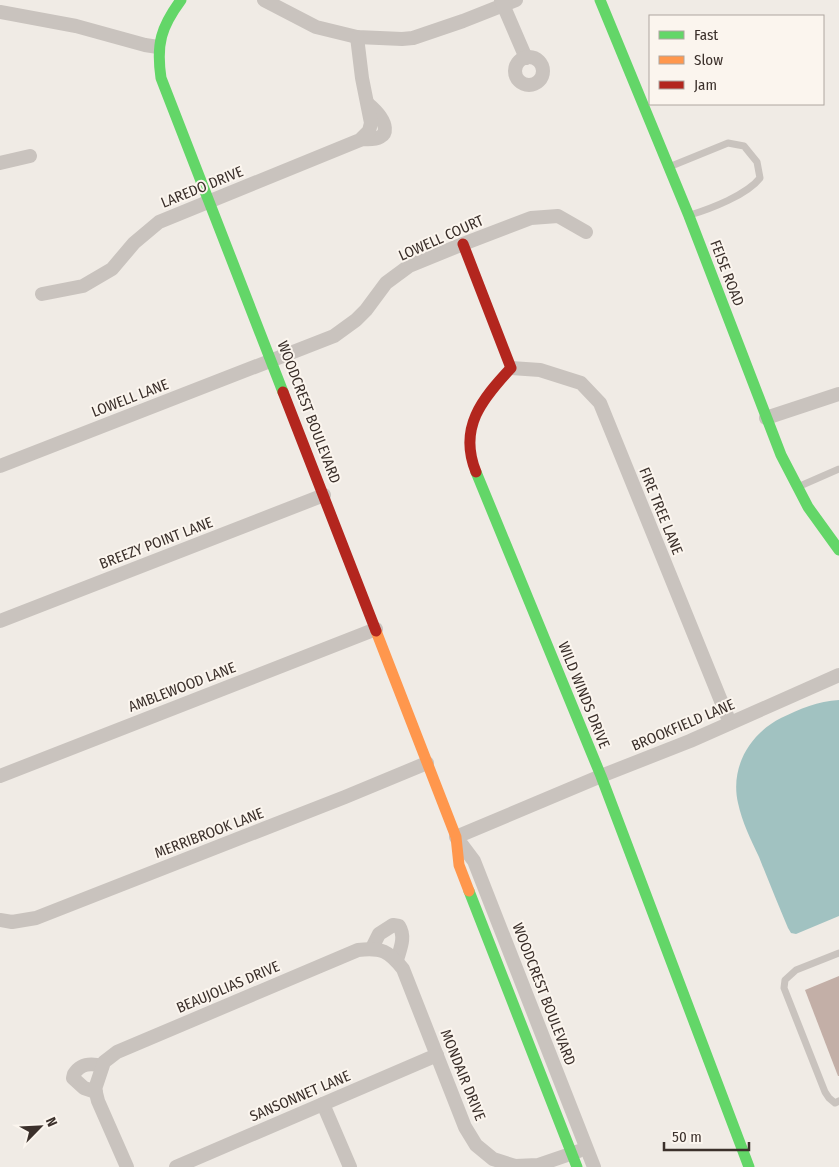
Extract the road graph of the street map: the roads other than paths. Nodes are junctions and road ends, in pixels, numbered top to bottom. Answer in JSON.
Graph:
{"nodes":[{"id":1,"x":180,"y":0,"type":"edge"},
{"id":2,"x":264,"y":0,"type":"edge"},
{"id":3,"x":600,"y":0,"type":"edge"},
{"id":4,"x":507,"y":2,"type":"edge"},
{"id":5,"x":0,"y":12,"type":"edge"},
{"id":6,"x":357,"y":37,"type":"junction"},
{"id":7,"x":158,"y":47,"type":"junction"},
{"id":8,"x":526,"y":58,"type":"dead end"},
{"id":9,"x":30,"y":156,"type":"dead end"},
{"id":10,"x":0,"y":163,"type":"edge"},
{"id":11,"x":668,"y":167,"type":"junction"},
{"id":12,"x":210,"y":201,"type":"junction"},
{"id":13,"x":689,"y":216,"type":"junction"},
{"id":14,"x":586,"y":232,"type":"dead end"},
{"id":15,"x":463,"y":244,"type":"junction"},
{"id":16,"x":42,"y":294,"type":"dead end"},
{"id":17,"x":272,"y":360,"type":"junction"},
{"id":18,"x":512,"y":368,"type":"junction"},
{"id":19,"x":839,"y":394,"type":"edge"},
{"id":20,"x":766,"y":418,"type":"junction"},
{"id":21,"x":0,"y":466,"type":"edge"},
{"id":22,"x":839,"y":468,"type":"edge"},
{"id":23,"x":797,"y":487,"type":"junction"},
{"id":24,"x":324,"y":495,"type":"junction"},
{"id":25,"x":839,"y":550,"type":"edge"},
{"id":26,"x":0,"y":621,"type":"edge"},
{"id":27,"x":376,"y":629,"type":"junction"},
{"id":28,"x":839,"y":675,"type":"edge"},
{"id":29,"x":730,"y":723,"type":"junction"},
{"id":30,"x":428,"y":763,"type":"junction"},
{"id":31,"x":0,"y":776,"type":"edge"},
{"id":32,"x":601,"y":776,"type":"junction"},
{"id":33,"x":456,"y":837,"type":"junction"},
{"id":34,"x":0,"y":920,"type":"edge"},
{"id":35,"x":372,"y":948,"type":"junction"},
{"id":36,"x":839,"y":953,"type":"edge"},
{"id":37,"x":397,"y":960,"type":"junction"},
{"id":38,"x":436,"y":1055,"type":"junction"},
{"id":39,"x":102,"y":1066,"type":"junction"},
{"id":40,"x":96,"y":1092,"type":"junction"},
{"id":41,"x":839,"y":1101,"type":"edge"},
{"id":42,"x":323,"y":1104,"type":"junction"},
{"id":43,"x":586,"y":1148,"type":"junction"},
{"id":44,"x":572,"y":1154,"type":"junction"},
{"id":45,"x":127,"y":1167,"type":"edge"},
{"id":46,"x":176,"y":1167,"type":"edge"},
{"id":47,"x":350,"y":1167,"type":"edge"},
{"id":48,"x":577,"y":1167,"type":"edge"},
{"id":49,"x":594,"y":1167,"type":"edge"},
{"id":50,"x":749,"y":1167,"type":"edge"}],
"edges":[{"from":1,"to":7,"type":"street","name":"WOODCREST BOULEVARD"},
{"from":2,"to":6,"type":"street"},
{"from":3,"to":11,"type":"street","name":"FEISE ROAD"},
{"from":4,"to":6,"type":"street"},
{"from":4,"to":8,"type":"street"},
{"from":5,"to":7,"type":"street"},
{"from":6,"to":12,"type":"street","name":"LAREDO DRIVE"},
{"from":7,"to":12,"type":"street","name":"WOODCREST BOULEVARD"},
{"from":9,"to":10,"type":"street"},
{"from":11,"to":13,"type":"street","name":"FEISE ROAD"},
{"from":11,"to":13,"type":"lane"},
{"from":12,"to":16,"type":"street","name":"LAREDO DRIVE"},
{"from":12,"to":17,"type":"street","name":"WOODCREST BOULEVARD"},
{"from":13,"to":20,"type":"street","name":"FEISE ROAD"},
{"from":14,"to":15,"type":"street","name":"LOWELL COURT"},
{"from":15,"to":17,"type":"street","name":"LOWELL COURT"},
{"from":15,"to":18,"type":"street"},
{"from":17,"to":21,"type":"street","name":"LOWELL LANE"},
{"from":17,"to":24,"type":"street","name":"WOODCREST BOULEVARD"},
{"from":18,"to":29,"type":"street","name":"FIRE TREE LANE"},
{"from":18,"to":32,"type":"street","name":"WILD WINDS DRIVE"},
{"from":19,"to":20,"type":"street"},
{"from":20,"to":23,"type":"street","name":"FEISE ROAD"},
{"from":22,"to":23,"type":"lane"},
{"from":23,"to":25,"type":"street","name":"FEISE ROAD"},
{"from":24,"to":26,"type":"street","name":"BREEZY POINT LANE"},
{"from":24,"to":27,"type":"street","name":"WOODCREST BOULEVARD"},
{"from":27,"to":30,"type":"street","name":"WOODCREST BOULEVARD"},
{"from":27,"to":31,"type":"street","name":"AMBLEWOOD LANE"},
{"from":28,"to":29,"type":"street","name":"BROOKFIELD LANE"},
{"from":29,"to":32,"type":"street","name":"BROOKFIELD LANE"},
{"from":30,"to":33,"type":"street","name":"WOODCREST BOULEVARD"},
{"from":30,"to":34,"type":"street","name":"MERRIBROOK LANE"},
{"from":32,"to":33,"type":"street","name":"BROOKFIELD LANE"},
{"from":32,"to":50,"type":"street","name":"WILD WINDS DRIVE"},
{"from":33,"to":43,"type":"street","name":"WOODCREST BOULEVARD"},
{"from":33,"to":44,"type":"street","name":"WOODCREST BOULEVARD"},
{"from":35,"to":37,"type":"street"},
{"from":35,"to":37,"type":"street"},
{"from":35,"to":39,"type":"street","name":"BEAUJOLIAS DRIVE"},
{"from":36,"to":41,"type":"lane"},
{"from":37,"to":38,"type":"street","name":"MONDAIR DRIVE"},
{"from":38,"to":42,"type":"street","name":"SANSONNET LANE"},
{"from":38,"to":44,"type":"street","name":"MONDAIR DRIVE"},
{"from":39,"to":40,"type":"street"},
{"from":39,"to":40,"type":"street"},
{"from":40,"to":45,"type":"street"},
{"from":42,"to":46,"type":"street","name":"SANSONNET LANE"},
{"from":42,"to":47,"type":"street"},
{"from":43,"to":44,"type":"street","name":"MONDAIR DRIVE"},
{"from":43,"to":49,"type":"street","name":"WOODCREST BOULEVARD"},
{"from":44,"to":48,"type":"street","name":"WOODCREST BOULEVARD"}]}
